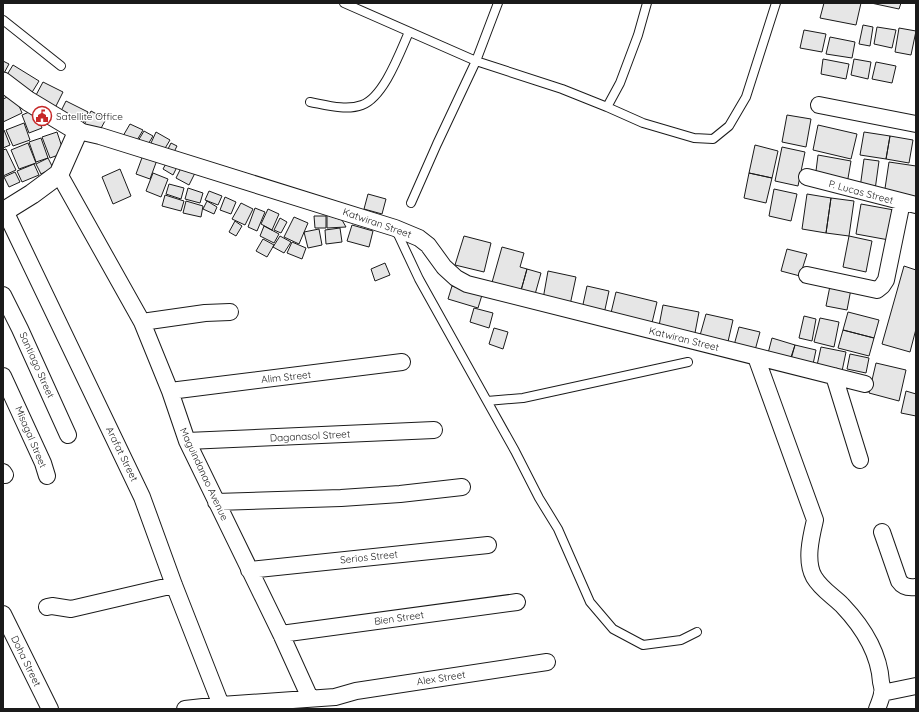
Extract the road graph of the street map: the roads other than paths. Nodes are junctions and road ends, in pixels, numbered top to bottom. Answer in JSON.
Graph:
{"nodes":[{"id":1,"x":344,"y":3,"type":"edge"},
{"id":2,"x":498,"y":3,"type":"edge"},
{"id":3,"x":647,"y":3,"type":"edge"},
{"id":4,"x":776,"y":3,"type":"edge"},
{"id":5,"x":3,"y":20,"type":"edge"},
{"id":6,"x":409,"y":32,"type":"junction"},
{"id":7,"x":476,"y":61,"type":"junction"},
{"id":8,"x":61,"y":66,"type":"dead end"},
{"id":9,"x":3,"y":82,"type":"edge"},
{"id":10,"x":310,"y":102,"type":"dead end"},
{"id":11,"x":819,"y":105,"type":"dead end"},
{"id":12,"x":608,"y":107,"type":"junction"},
{"id":13,"x":916,"y":124,"type":"edge"},
{"id":14,"x":78,"y":132,"type":"junction"},
{"id":15,"x":59,"y":174,"type":"junction"},
{"id":16,"x":806,"y":177,"type":"dead end"},
{"id":17,"x":411,"y":203,"type":"dead end"},
{"id":18,"x":909,"y":204,"type":"edge"},
{"id":19,"x":4,"y":212,"type":"edge"},
{"id":20,"x":395,"y":228,"type":"junction"},
{"id":21,"x":807,"y":275,"type":"dead end"},
{"id":22,"x":3,"y":295,"type":"edge"},
{"id":23,"x":230,"y":312,"type":"dead end"},
{"id":24,"x":142,"y":322,"type":"junction"},
{"id":25,"x":756,"y":357,"type":"junction"},
{"id":26,"x":402,"y":362,"type":"dead end"},
{"id":27,"x":688,"y":362,"type":"dead end"},
{"id":28,"x":3,"y":376,"type":"edge"},
{"id":29,"x":834,"y":376,"type":"junction"},
{"id":30,"x":865,"y":384,"type":"dead end"},
{"id":31,"x":170,"y":391,"type":"junction"},
{"id":32,"x":487,"y":401,"type":"junction"},
{"id":33,"x":434,"y":430,"type":"dead end"},
{"id":34,"x":68,"y":435,"type":"dead end"},
{"id":35,"x":186,"y":441,"type":"junction"},
{"id":36,"x":860,"y":460,"type":"dead end"},
{"id":37,"x":47,"y":476,"type":"dead end"},
{"id":38,"x":462,"y":487,"type":"dead end"},
{"id":39,"x":216,"y":502,"type":"junction"},
{"id":40,"x":882,"y":532,"type":"dead end"},
{"id":41,"x":488,"y":545,"type":"dead end"},
{"id":42,"x":249,"y":570,"type":"junction"},
{"id":43,"x":174,"y":585,"type":"junction"},
{"id":44,"x":916,"y":587,"type":"edge"},
{"id":45,"x":517,"y":602,"type":"dead end"},
{"id":46,"x":47,"y":606,"type":"dead end"},
{"id":47,"x":3,"y":614,"type":"edge"},
{"id":48,"x":697,"y":632,"type":"dead end"},
{"id":49,"x":281,"y":634,"type":"junction"},
{"id":50,"x":547,"y":662,"type":"dead end"},
{"id":51,"x":916,"y":686,"type":"edge"},
{"id":52,"x":882,"y":693,"type":"junction"},
{"id":53,"x":310,"y":698,"type":"junction"},
{"id":54,"x":336,"y":703,"type":"edge"},
{"id":55,"x":221,"y":705,"type":"junction"},
{"id":56,"x":50,"y":709,"type":"edge"},
{"id":57,"x":185,"y":709,"type":"edge"},
{"id":58,"x":877,"y":709,"type":"edge"}],
"edges":[{"from":1,"to":6,"type":"lane"},
{"from":2,"to":7,"type":"lane"},
{"from":3,"to":12,"type":"lane"},
{"from":4,"to":12,"type":"lane"},
{"from":5,"to":8,"type":"lane"},
{"from":6,"to":7,"type":"lane"},
{"from":6,"to":10,"type":"lane"},
{"from":7,"to":12,"type":"lane"},
{"from":7,"to":17,"type":"lane"},
{"from":9,"to":14,"type":"street","name":"Katwiran Street"},
{"from":11,"to":13,"type":"street"},
{"from":14,"to":15,"type":"street"},
{"from":14,"to":20,"type":"street","name":"Katwiran Street"},
{"from":15,"to":19,"type":"street"},
{"from":15,"to":24,"type":"street","name":"Maguindanao Avenue"},
{"from":16,"to":18,"type":"street","name":"P. Lucas Street"},
{"from":18,"to":21,"type":"street"},
{"from":19,"to":43,"type":"street","name":"Arafat Street"},
{"from":20,"to":25,"type":"street","name":"Katwiran Street"},
{"from":20,"to":32,"type":"lane"},
{"from":22,"to":34,"type":"street","name":"Santiago Street"},
{"from":23,"to":24,"type":"street"},
{"from":24,"to":31,"type":"street","name":"Maguindanao Avenue"},
{"from":25,"to":29,"type":"street","name":"Katwiran Street"},
{"from":25,"to":52,"type":"street"},
{"from":26,"to":31,"type":"street","name":"Alim Street"},
{"from":27,"to":32,"type":"lane"},
{"from":28,"to":37,"type":"street","name":"Misagal Street"},
{"from":29,"to":30,"type":"street","name":"Katwiran Street"},
{"from":29,"to":36,"type":"street"},
{"from":31,"to":35,"type":"street","name":"Maguindanao Avenue"},
{"from":32,"to":48,"type":"lane"},
{"from":33,"to":35,"type":"street","name":"Daganasol Street"},
{"from":35,"to":39,"type":"street","name":"Maguindanao Avenue"},
{"from":38,"to":39,"type":"street"},
{"from":39,"to":42,"type":"street","name":"Maguindanao Avenue"},
{"from":40,"to":44,"type":"street"},
{"from":41,"to":42,"type":"street","name":"Serios Street"},
{"from":42,"to":49,"type":"street","name":"Maguindanao Avenue"},
{"from":43,"to":46,"type":"street"},
{"from":43,"to":55,"type":"street","name":"Arafat Street"},
{"from":45,"to":49,"type":"street","name":"Bien Street"},
{"from":47,"to":56,"type":"street","name":"Doha Street"},
{"from":49,"to":53,"type":"street","name":"Maguindanao Avenue"},
{"from":50,"to":54,"type":"street","name":"Alex Street"},
{"from":51,"to":52,"type":"street"},
{"from":52,"to":58,"type":"street"},
{"from":53,"to":54,"type":"street"},
{"from":53,"to":55,"type":"street"},
{"from":55,"to":57,"type":"street"}]}
